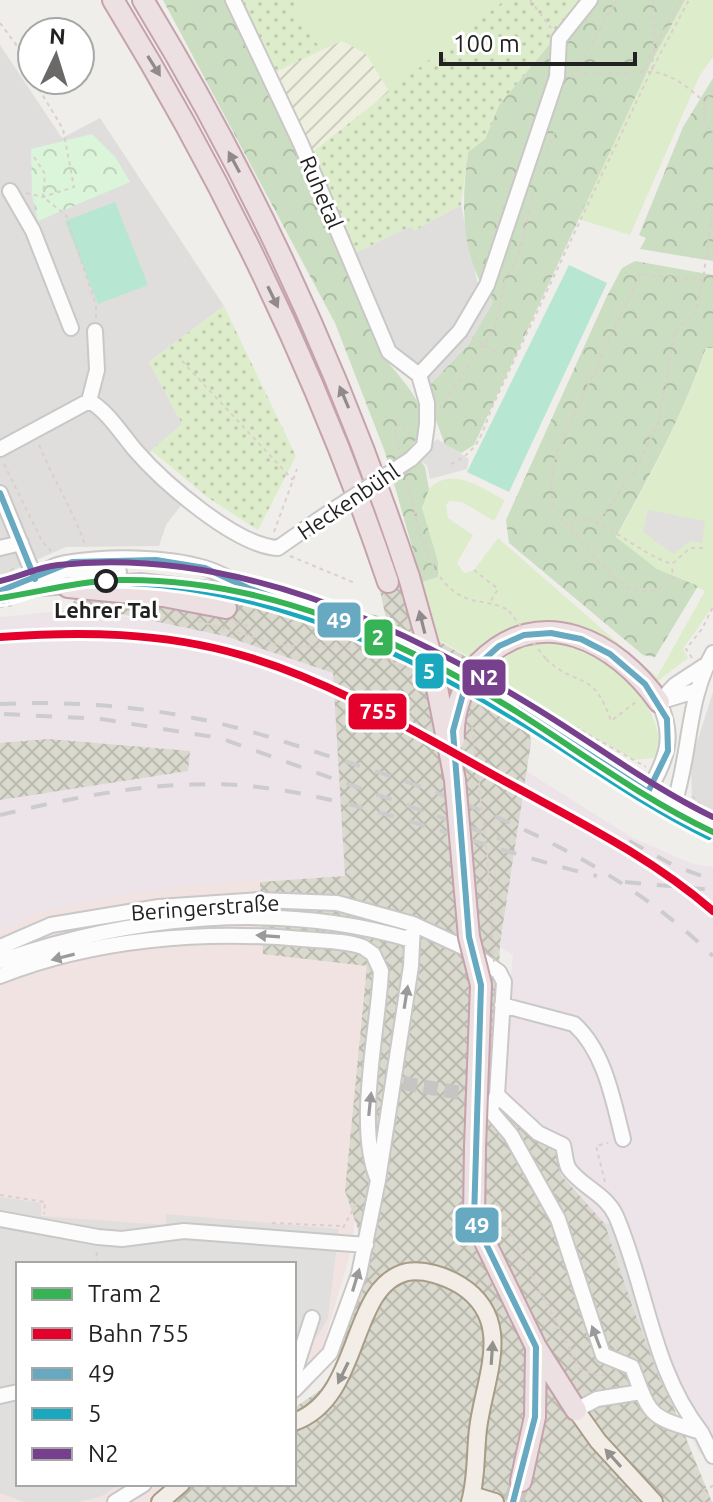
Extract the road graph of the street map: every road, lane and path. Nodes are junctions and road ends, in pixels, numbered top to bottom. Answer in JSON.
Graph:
{"nodes":[{"id":1,"x":113,"y":0,"type":"edge"},
{"id":2,"x":143,"y":0,"type":"edge"},
{"id":3,"x":233,"y":0,"type":"edge"},
{"id":4,"x":530,"y":0,"type":"edge"},
{"id":5,"x":590,"y":0,"type":"edge"},
{"id":6,"x":617,"y":0,"type":"edge"},
{"id":7,"x":653,"y":0,"type":"edge"},
{"id":8,"x":680,"y":0,"type":"edge"},
{"id":9,"x":689,"y":0,"type":"edge"},
{"id":10,"x":0,"y":23,"type":"edge"},
{"id":11,"x":559,"y":39,"type":"junction"},
{"id":12,"x":16,"y":44,"type":"edge"},
{"id":13,"x":654,"y":48,"type":"junction"},
{"id":14,"x":559,"y":68,"type":"junction"},
{"id":15,"x":651,"y":71,"type":"junction"},
{"id":16,"x":576,"y":72,"type":"junction"},
{"id":17,"x":642,"y":74,"type":"junction"},
{"id":18,"x":569,"y":81,"type":"dead end"},
{"id":19,"x":713,"y":89,"type":"edge"},
{"id":20,"x":43,"y":96,"type":"edge"},
{"id":21,"x":705,"y":103,"type":"junction"},
{"id":22,"x":708,"y":107,"type":"dead end"},
{"id":23,"x":555,"y":126,"type":"dead end"},
{"id":24,"x":713,"y":132,"type":"edge"},
{"id":25,"x":34,"y":157,"type":"dead end"},
{"id":26,"x":538,"y":179,"type":"dead end"},
{"id":27,"x":535,"y":188,"type":"dead end"},
{"id":28,"x":15,"y":191,"type":"joint"},
{"id":29,"x":43,"y":197,"type":"junction"},
{"id":30,"x":713,"y":207,"type":"edge"},
{"id":31,"x":703,"y":280,"type":"junction"},
{"id":32,"x":96,"y":305,"type":"dead end"},
{"id":33,"x":71,"y":328,"type":"dead end"},
{"id":34,"x":95,"y":331,"type":"dead end"},
{"id":35,"x":460,"y":331,"type":"junction"},
{"id":36,"x":485,"y":345,"type":"junction"},
{"id":37,"x":500,"y":354,"type":"dead end"},
{"id":38,"x":182,"y":361,"type":"dead end"},
{"id":39,"x":419,"y":375,"type":"junction"},
{"id":40,"x":89,"y":401,"type":"junction"},
{"id":41,"x":427,"y":419,"type":"junction"},
{"id":42,"x":34,"y":432,"type":"junction"},
{"id":43,"x":424,"y":446,"type":"junction"},
{"id":44,"x":0,"y":449,"type":"edge"},
{"id":45,"x":0,"y":455,"type":"edge"},
{"id":46,"x":405,"y":460,"type":"junction"},
{"id":47,"x":451,"y":464,"type":"dead end"},
{"id":48,"x":297,"y":469,"type":"dead end"},
{"id":49,"x":293,"y":480,"type":"junction"},
{"id":50,"x":0,"y":493,"type":"edge"},
{"id":51,"x":598,"y":521,"type":"junction"},
{"id":52,"x":571,"y":528,"type":"junction"},
{"id":53,"x":21,"y":543,"type":"junction"},
{"id":54,"x":0,"y":548,"type":"edge"},
{"id":55,"x":274,"y":548,"type":"junction"},
{"id":56,"x":703,"y":548,"type":"dead end"},
{"id":57,"x":51,"y":551,"type":"dead end"},
{"id":58,"x":88,"y":552,"type":"dead end"},
{"id":59,"x":672,"y":564,"type":"junction"},
{"id":60,"x":474,"y":570,"type":"dead end"},
{"id":61,"x":10,"y":573,"type":"dead end"},
{"id":62,"x":0,"y":577,"type":"edge"},
{"id":63,"x":388,"y":582,"type":"dead end"},
{"id":64,"x":355,"y":583,"type":"dead end"},
{"id":65,"x":37,"y":584,"type":"junction"},
{"id":66,"x":68,"y":587,"type":"junction"},
{"id":67,"x":9,"y":595,"type":"edge"},
{"id":68,"x":268,"y":595,"type":"junction"},
{"id":69,"x":490,"y":603,"type":"junction"},
{"id":70,"x":0,"y":607,"type":"edge"},
{"id":71,"x":713,"y":607,"type":"edge"},
{"id":72,"x":227,"y":616,"type":"junction"},
{"id":73,"x":195,"y":620,"type":"dead end"},
{"id":74,"x":710,"y":658,"type":"edge"},
{"id":75,"x":684,"y":665,"type":"dead end"},
{"id":76,"x":425,"y":676,"type":"dead end"},
{"id":77,"x":695,"y":691,"type":"junction"},
{"id":78,"x":652,"y":699,"type":"junction"},
{"id":79,"x":544,"y":709,"type":"dead end"},
{"id":80,"x":472,"y":726,"type":"dead end"},
{"id":81,"x":646,"y":767,"type":"dead end"},
{"id":82,"x":455,"y":780,"type":"junction"},
{"id":83,"x":648,"y":792,"type":"junction"},
{"id":84,"x":688,"y":794,"type":"dead end"},
{"id":85,"x":673,"y":807,"type":"junction"},
{"id":86,"x":701,"y":811,"type":"dead end"},
{"id":87,"x":713,"y":828,"type":"edge"},
{"id":88,"x":124,"y":921,"type":"junction"},
{"id":89,"x":412,"y":932,"type":"junction"},
{"id":90,"x":127,"y":944,"type":"junction"},
{"id":91,"x":0,"y":947,"type":"edge"},
{"id":92,"x":0,"y":961,"type":"edge"},
{"id":93,"x":494,"y":973,"type":"dead end"},
{"id":94,"x":0,"y":976,"type":"edge"},
{"id":95,"x":502,"y":1005,"type":"junction"},
{"id":96,"x":488,"y":1101,"type":"junction"},
{"id":97,"x":623,"y":1139,"type":"joint"},
{"id":98,"x":378,"y":1180,"type":"junction"},
{"id":99,"x":363,"y":1191,"type":"dead end"},
{"id":100,"x":491,"y":1191,"type":"dead end"},
{"id":101,"x":611,"y":1206,"type":"junction"},
{"id":102,"x":0,"y":1219,"type":"edge"},
{"id":103,"x":343,"y":1227,"type":"dead end"},
{"id":104,"x":366,"y":1245,"type":"junction"},
{"id":105,"x":312,"y":1318,"type":"dead end"},
{"id":106,"x":536,"y":1347,"type":"junction"},
{"id":107,"x":297,"y":1355,"type":"edge"},
{"id":108,"x":613,"y":1374,"type":"dead end"},
{"id":109,"x":296,"y":1388,"type":"edge"},
{"id":110,"x":641,"y":1392,"type":"junction"},
{"id":111,"x":576,"y":1410,"type":"junction"},
{"id":112,"x":296,"y":1421,"type":"edge"},
{"id":113,"x":709,"y":1443,"type":"edge"},
{"id":114,"x":521,"y":1481,"type":"tunnel mouth"},
{"id":115,"x":141,"y":1486,"type":"edge"},
{"id":116,"x":179,"y":1486,"type":"edge"},
{"id":117,"x":713,"y":1486,"type":"edge"},
{"id":118,"x":695,"y":1493,"type":"dead end"},
{"id":119,"x":481,"y":1500,"type":"edge"},
{"id":120,"x":115,"y":1502,"type":"edge"},
{"id":121,"x":160,"y":1502,"type":"edge"},
{"id":122,"x":654,"y":1502,"type":"edge"}],
"edges":[{"from":1,"to":63,"type":"highway","one_way":true},
{"from":82,"to":2,"type":"highway","one_way":true,"bridge":true},
{"from":3,"to":39,"type":"street","name":"Ruhetal"},
{"from":4,"to":11,"type":"path"},
{"from":5,"to":11,"type":"street"},
{"from":6,"to":16,"type":"path"},
{"from":7,"to":13,"type":"path"},
{"from":8,"to":13,"type":"path"},
{"from":9,"to":15,"type":"path"},
{"from":10,"to":12,"type":"path"},
{"from":11,"to":14,"type":"street"},
{"from":13,"to":15,"type":"path"},
{"from":13,"to":17,"type":"path"},
{"from":14,"to":16,"type":"path"},
{"from":14,"to":35,"type":"street"},
{"from":15,"to":17,"type":"path"},
{"from":15,"to":21,"type":"path"},
{"from":15,"to":47,"type":"path"},
{"from":16,"to":17,"type":"path"},
{"from":16,"to":18,"type":"path"},
{"from":19,"to":21,"type":"path"},
{"from":20,"to":29,"type":"path"},
{"from":21,"to":22,"type":"path"},
{"from":21,"to":24,"type":"path"},
{"from":23,"to":26,"type":"path"},
{"from":25,"to":29,"type":"path"},
{"from":27,"to":36,"type":"path"},
{"from":28,"to":29,"type":"path"},
{"from":28,"to":33,"type":"street"},
{"from":29,"to":32,"type":"path"},
{"from":30,"to":31,"type":"path"},
{"from":31,"to":51,"type":"path"},
{"from":31,"to":52,"type":"path"},
{"from":34,"to":40,"type":"street"},
{"from":35,"to":36,"type":"path"},
{"from":35,"to":39,"type":"street"},
{"from":36,"to":37,"type":"path"},
{"from":36,"to":41,"type":"path"},
{"from":38,"to":49,"type":"path"},
{"from":39,"to":41,"type":"street"},
{"from":40,"to":42,"type":"street"},
{"from":40,"to":55,"type":"street"},
{"from":41,"to":43,"type":"street"},
{"from":42,"to":44,"type":"street"},
{"from":42,"to":58,"type":"path"},
{"from":43,"to":46,"type":"street","name":"Heckenbühl"},
{"from":43,"to":46,"type":"path"},
{"from":45,"to":57,"type":"path"},
{"from":46,"to":55,"type":"street","name":"Heckenbühl","bridge":true},
{"from":46,"to":69,"type":"path"},
{"from":48,"to":49,"type":"path"},
{"from":49,"to":55,"type":"path"},
{"from":50,"to":53,"type":"street"},
{"from":51,"to":52,"type":"path"},
{"from":51,"to":59,"type":"path"},
{"from":52,"to":59,"type":"path"},
{"from":53,"to":54,"type":"street"},
{"from":53,"to":65,"type":"street"},
{"from":55,"to":64,"type":"path"},
{"from":56,"to":59,"type":"path"},
{"from":60,"to":69,"type":"path"},
{"from":61,"to":62,"type":"path"},
{"from":65,"to":66,"type":"street"},
{"from":65,"to":67,"type":"street"},
{"from":65,"to":68,"type":"street"},
{"from":66,"to":68,"type":"street"},
{"from":66,"to":72,"type":"highway"},
{"from":67,"to":70,"type":"path"},
{"from":68,"to":83,"type":"street"},
{"from":69,"to":78,"type":"path","bridge":true},
{"from":71,"to":75,"type":"path"},
{"from":72,"to":72,"type":"path"},
{"from":73,"to":76,"type":"path"},
{"from":74,"to":77,"type":"street"},
{"from":74,"to":78,"type":"street"},
{"from":77,"to":78,"type":"street"},
{"from":77,"to":85,"type":"street"},
{"from":78,"to":82,"type":"highway","bridge":true},
{"from":78,"to":83,"type":"street"},
{"from":79,"to":81,"type":"path"},
{"from":80,"to":93,"type":"path","bridge":true},
{"from":82,"to":96,"type":"highway","bridge":true},
{"from":83,"to":85,"type":"street"},
{"from":84,"to":86,"type":"path"},
{"from":85,"to":87,"type":"street"},
{"from":88,"to":89,"type":"street","name":"Beringerstraße"},
{"from":88,"to":90,"type":"street"},
{"from":88,"to":91,"type":"street","name":"Beringerstraße"},
{"from":88,"to":92,"type":"street","name":"Beringerstraße"},
{"from":89,"to":95,"type":"street","name":"Beringerstraße"},
{"from":98,"to":89,"type":"street","one_way":true},
{"from":90,"to":94,"type":"street","one_way":true},
{"from":98,"to":90,"type":"street","one_way":true},
{"from":95,"to":96,"type":"street","name":"Beringerstraße"},
{"from":95,"to":97,"type":"street"},
{"from":96,"to":101,"type":"street"},
{"from":96,"to":106,"type":"highway","bridge":true},
{"from":110,"to":96,"type":"street","one_way":true},
{"from":97,"to":101,"type":"path"},
{"from":98,"to":104,"type":"street"},
{"from":99,"to":103,"type":"path"},
{"from":100,"to":108,"type":"path"},
{"from":101,"to":113,"type":"street"},
{"from":102,"to":104,"type":"street"},
{"from":109,"to":104,"type":"street","one_way":true},
{"from":105,"to":107,"type":"street"},
{"from":106,"to":111,"type":"highway"},
{"from":106,"to":114,"type":"highway"},
{"from":110,"to":111,"type":"street"},
{"from":110,"to":113,"type":"street"},
{"from":122,"to":111,"type":"main road","one_way":true},
{"from":119,"to":112,"type":"main road","one_way":true},
{"from":115,"to":120,"type":"street"},
{"from":116,"to":121,"type":"main road"},
{"from":117,"to":118,"type":"path"}]}
